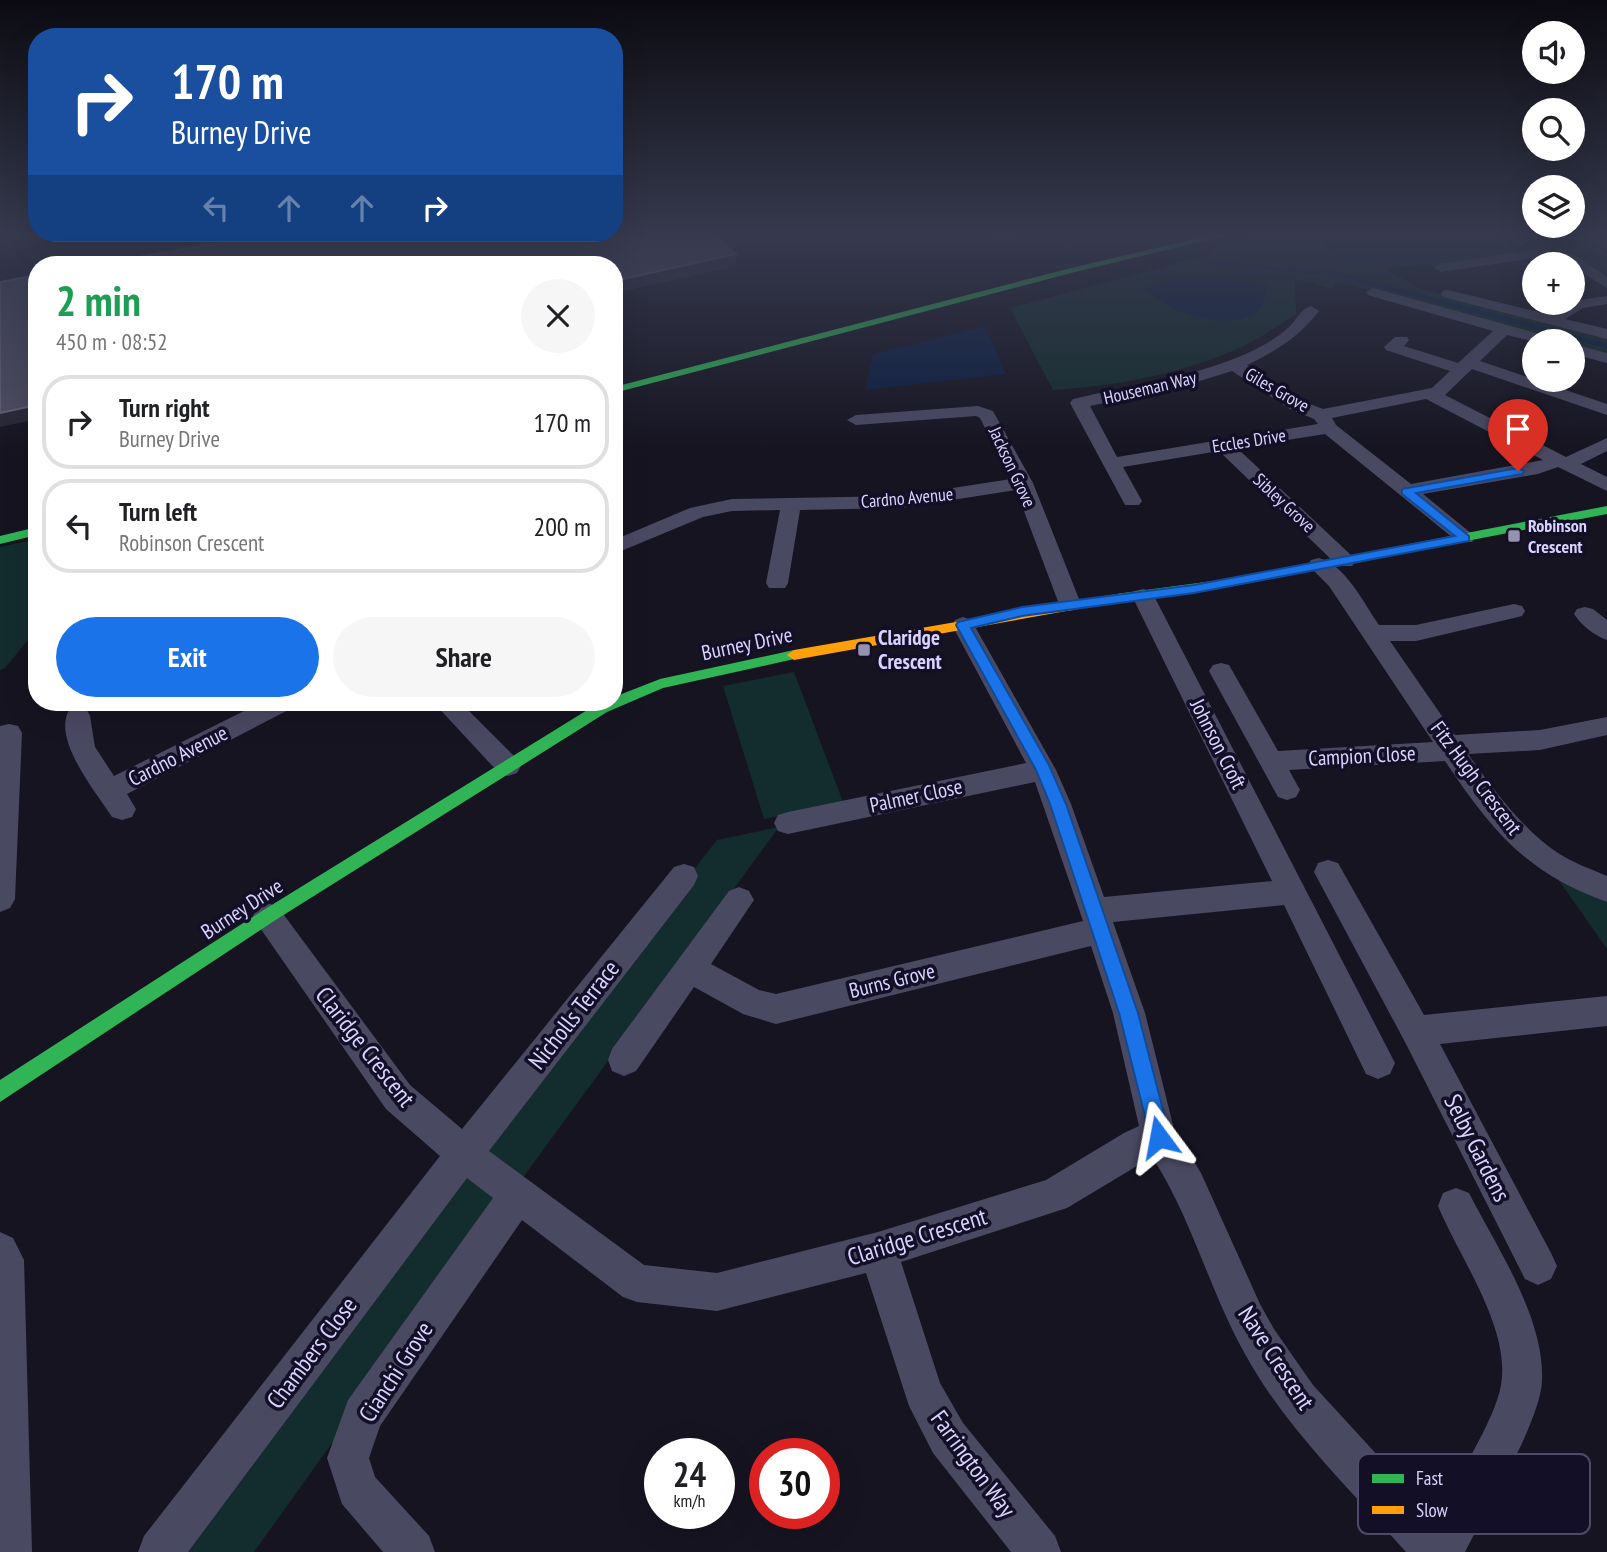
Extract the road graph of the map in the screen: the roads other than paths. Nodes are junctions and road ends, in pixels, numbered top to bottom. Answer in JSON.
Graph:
{"nodes":[{"id":1,"x":896,"y":306,"type":"edge"},
{"id":2,"x":937,"y":306,"type":"edge"},
{"id":3,"x":1422,"y":306,"type":"edge"},
{"id":4,"x":1497,"y":306,"type":"edge"},
{"id":5,"x":1573,"y":306,"type":"edge"},
{"id":6,"x":1311,"y":311,"type":"dead end"},
{"id":7,"x":1554,"y":321,"type":"junction"},
{"id":8,"x":1503,"y":330,"type":"junction"},
{"id":9,"x":1607,"y":334,"type":"edge"},
{"id":10,"x":1522,"y":335,"type":"edge"},
{"id":11,"x":1401,"y":340,"type":"dead end"},
{"id":12,"x":1585,"y":352,"type":"edge"},
{"id":13,"x":1607,"y":358,"type":"edge"},
{"id":14,"x":1233,"y":365,"type":"junction"},
{"id":15,"x":1466,"y":366,"type":"junction"},
{"id":16,"x":623,"y":375,"type":"edge"},
{"id":17,"x":623,"y":388,"type":"edge"},
{"id":18,"x":1431,"y":395,"type":"junction"},
{"id":19,"x":1602,"y":403,"type":"edge"},
{"id":20,"x":856,"y":420,"type":"dead end"},
{"id":21,"x":1325,"y":421,"type":"junction"},
{"id":22,"x":1607,"y":444,"type":"edge"},
{"id":23,"x":1223,"y":445,"type":"junction"},
{"id":24,"x":1169,"y":454,"type":"joint"},
{"id":25,"x":1112,"y":463,"type":"junction"},
{"id":26,"x":1562,"y":463,"type":"junction"},
{"id":27,"x":1023,"y":483,"type":"junction"},
{"id":28,"x":1607,"y":485,"type":"edge"},
{"id":29,"x":1407,"y":491,"type":"junction"},
{"id":30,"x":1132,"y":501,"type":"dead end"},
{"id":31,"x":791,"y":503,"type":"junction"},
{"id":32,"x":1607,"y":510,"type":"edge"},
{"id":33,"x":28,"y":533,"type":"edge"},
{"id":34,"x":1465,"y":538,"type":"junction"},
{"id":35,"x":0,"y":540,"type":"edge"},
{"id":36,"x":623,"y":544,"type":"edge"},
{"id":37,"x":1345,"y":561,"type":"junction"},
{"id":38,"x":1319,"y":565,"type":"junction"},
{"id":39,"x":777,"y":583,"type":"dead end"},
{"id":40,"x":1143,"y":596,"type":"junction"},
{"id":41,"x":1070,"y":604,"type":"junction"},
{"id":42,"x":1514,"y":611,"type":"dead end"},
{"id":43,"x":1586,"y":614,"type":"dead end"},
{"id":44,"x":963,"y":625,"type":"junction"},
{"id":45,"x":1607,"y":632,"type":"edge"},
{"id":46,"x":1374,"y":633,"type":"junction"},
{"id":47,"x":1222,"y":671,"type":"dead end"},
{"id":48,"x":623,"y":699,"type":"edge"},
{"id":49,"x":268,"y":711,"type":"edge"},
{"id":50,"x":454,"y":711,"type":"edge"},
{"id":51,"x":597,"y":711,"type":"edge"},
{"id":52,"x":78,"y":716,"type":"dead end"},
{"id":53,"x":1602,"y":732,"type":"edge"},
{"id":54,"x":0,"y":736,"type":"edge"},
{"id":55,"x":1450,"y":748,"type":"junction"},
{"id":56,"x":1271,"y":761,"type":"junction"},
{"id":57,"x":508,"y":766,"type":"junction"},
{"id":58,"x":1044,"y":770,"type":"junction"},
{"id":59,"x":1287,"y":790,"type":"dead end"},
{"id":60,"x":788,"y":823,"type":"dead end"},
{"id":61,"x":1328,"y":872,"type":"dead end"},
{"id":62,"x":684,"y":876,"type":"dead end"},
{"id":63,"x":1607,"y":890,"type":"edge"},
{"id":64,"x":1292,"y":892,"type":"junction"},
{"id":65,"x":0,"y":898,"type":"edge"},
{"id":66,"x":739,"y":900,"type":"dead end"},
{"id":67,"x":268,"y":916,"type":"junction"},
{"id":68,"x":1098,"y":921,"type":"junction"},
{"id":69,"x":690,"y":969,"type":"junction"},
{"id":70,"x":1607,"y":1011,"type":"edge"},
{"id":71,"x":1416,"y":1031,"type":"junction"},
{"id":72,"x":624,"y":1060,"type":"dead end"},
{"id":73,"x":1378,"y":1063,"type":"dead end"},
{"id":74,"x":0,"y":1092,"type":"edge"},
{"id":75,"x":1159,"y":1137,"type":"junction"},
{"id":76,"x":464,"y":1154,"type":"junction"},
{"id":77,"x":518,"y":1194,"type":"junction"},
{"id":78,"x":1456,"y":1206,"type":"dead end"},
{"id":79,"x":0,"y":1251,"type":"edge"},
{"id":80,"x":878,"y":1251,"type":"junction"},
{"id":81,"x":1538,"y":1266,"type":"dead end"},
{"id":82,"x":1492,"y":1454,"type":"edge"},
{"id":83,"x":1358,"y":1466,"type":"edge"},
{"id":84,"x":1422,"y":1534,"type":"edge"},
{"id":85,"x":1449,"y":1534,"type":"edge"},
{"id":86,"x":10,"y":1552,"type":"edge"},
{"id":87,"x":160,"y":1552,"type":"edge"},
{"id":88,"x":413,"y":1552,"type":"edge"},
{"id":89,"x":1039,"y":1552,"type":"edge"},
{"id":90,"x":1439,"y":1552,"type":"edge"}],
"edges":[{"from":1,"to":16,"type":"main road"},
{"from":2,"to":17,"type":"main road"},
{"from":3,"to":8,"type":"street"},
{"from":4,"to":7,"type":"street"},
{"from":5,"to":7,"type":"street"},
{"from":6,"to":14,"type":"street","name":"Houseman Way"},
{"from":7,"to":9,"type":"street"},
{"from":8,"to":10,"type":"street"},
{"from":8,"to":15,"type":"street"},
{"from":11,"to":15,"type":"street"},
{"from":12,"to":13,"type":"street"},
{"from":14,"to":21,"type":"street","name":"Giles Grove"},
{"from":14,"to":25,"type":"street","name":"Houseman Way"},
{"from":15,"to":18,"type":"street"},
{"from":15,"to":19,"type":"street"},
{"from":18,"to":21,"type":"street"},
{"from":18,"to":26,"type":"street"},
{"from":20,"to":27,"type":"street","name":"Jackson Grove"},
{"from":21,"to":23,"type":"street","name":"Eccles Drive"},
{"from":21,"to":29,"type":"street"},
{"from":22,"to":26,"type":"street"},
{"from":23,"to":24,"type":"street","name":"Eccles Drive"},
{"from":23,"to":37,"type":"street","name":"Sibley Grove"},
{"from":24,"to":25,"type":"street"},
{"from":25,"to":30,"type":"street","name":"Houseman Way"},
{"from":26,"to":28,"type":"street"},
{"from":26,"to":29,"type":"street"},
{"from":27,"to":31,"type":"street","name":"Cardno Avenue"},
{"from":27,"to":41,"type":"street","name":"Jackson Grove"},
{"from":29,"to":34,"type":"street"},
{"from":31,"to":36,"type":"street","name":"Cardno Avenue"},
{"from":31,"to":39,"type":"street"},
{"from":32,"to":34,"type":"main road","name":"Burney Drive"},
{"from":33,"to":35,"type":"main road"},
{"from":34,"to":37,"type":"main road","name":"Burney Drive"},
{"from":37,"to":38,"type":"main road","name":"Burney Drive"},
{"from":38,"to":40,"type":"main road","name":"Burney Drive"},
{"from":38,"to":46,"type":"street","name":"Fitz Hugh Crescent"},
{"from":40,"to":41,"type":"main road","name":"Burney Drive"},
{"from":40,"to":64,"type":"street","name":"Johnson Croft"},
{"from":41,"to":44,"type":"main road","name":"Burney Drive"},
{"from":42,"to":46,"type":"street"},
{"from":43,"to":45,"type":"street"},
{"from":44,"to":48,"type":"main road","name":"Burney Drive"},
{"from":44,"to":58,"type":"street"},
{"from":46,"to":55,"type":"street","name":"Fitz Hugh Crescent"},
{"from":47,"to":56,"type":"street","name":"Campion Close"},
{"from":49,"to":52,"type":"street","name":"Cardno Avenue"},
{"from":50,"to":57,"type":"street"},
{"from":51,"to":57,"type":"main road","name":"Burney Drive"},
{"from":53,"to":55,"type":"street","name":"Campion Close"},
{"from":54,"to":65,"type":"street"},
{"from":55,"to":56,"type":"street","name":"Campion Close"},
{"from":55,"to":63,"type":"street","name":"Fitz Hugh Crescent"},
{"from":56,"to":59,"type":"street","name":"Campion Close"},
{"from":57,"to":67,"type":"main road","name":"Burney Drive"},
{"from":58,"to":60,"type":"street","name":"Palmer Close"},
{"from":58,"to":68,"type":"street"},
{"from":61,"to":71,"type":"street","name":"Selby Gardens"},
{"from":62,"to":76,"type":"street","name":"Nicholls Terrace"},
{"from":64,"to":68,"type":"street"},
{"from":64,"to":73,"type":"street","name":"Johnson Croft"},
{"from":66,"to":69,"type":"street"},
{"from":67,"to":74,"type":"main road","name":"Burney Drive"},
{"from":67,"to":76,"type":"street","name":"Claridge Crescent"},
{"from":68,"to":69,"type":"street","name":"Burns Grove"},
{"from":68,"to":75,"type":"street"},
{"from":69,"to":72,"type":"street"},
{"from":70,"to":71,"type":"street"},
{"from":71,"to":81,"type":"street","name":"Selby Gardens"},
{"from":75,"to":80,"type":"street","name":"Claridge Crescent"},
{"from":75,"to":83,"type":"street","name":"Nave Crescent"},
{"from":76,"to":77,"type":"street","name":"Claridge Crescent"},
{"from":76,"to":87,"type":"street","name":"Chambers Close"},
{"from":77,"to":80,"type":"street","name":"Claridge Crescent"},
{"from":77,"to":88,"type":"street","name":"Cianchi Grove"},
{"from":78,"to":82,"type":"street","name":"Nave Crescent"},
{"from":79,"to":86,"type":"street"},
{"from":80,"to":89,"type":"street","name":"Farrington Way"},
{"from":84,"to":90,"type":"street","name":"Nave Crescent"},
{"from":85,"to":90,"type":"street","name":"Nave Crescent"}]}
